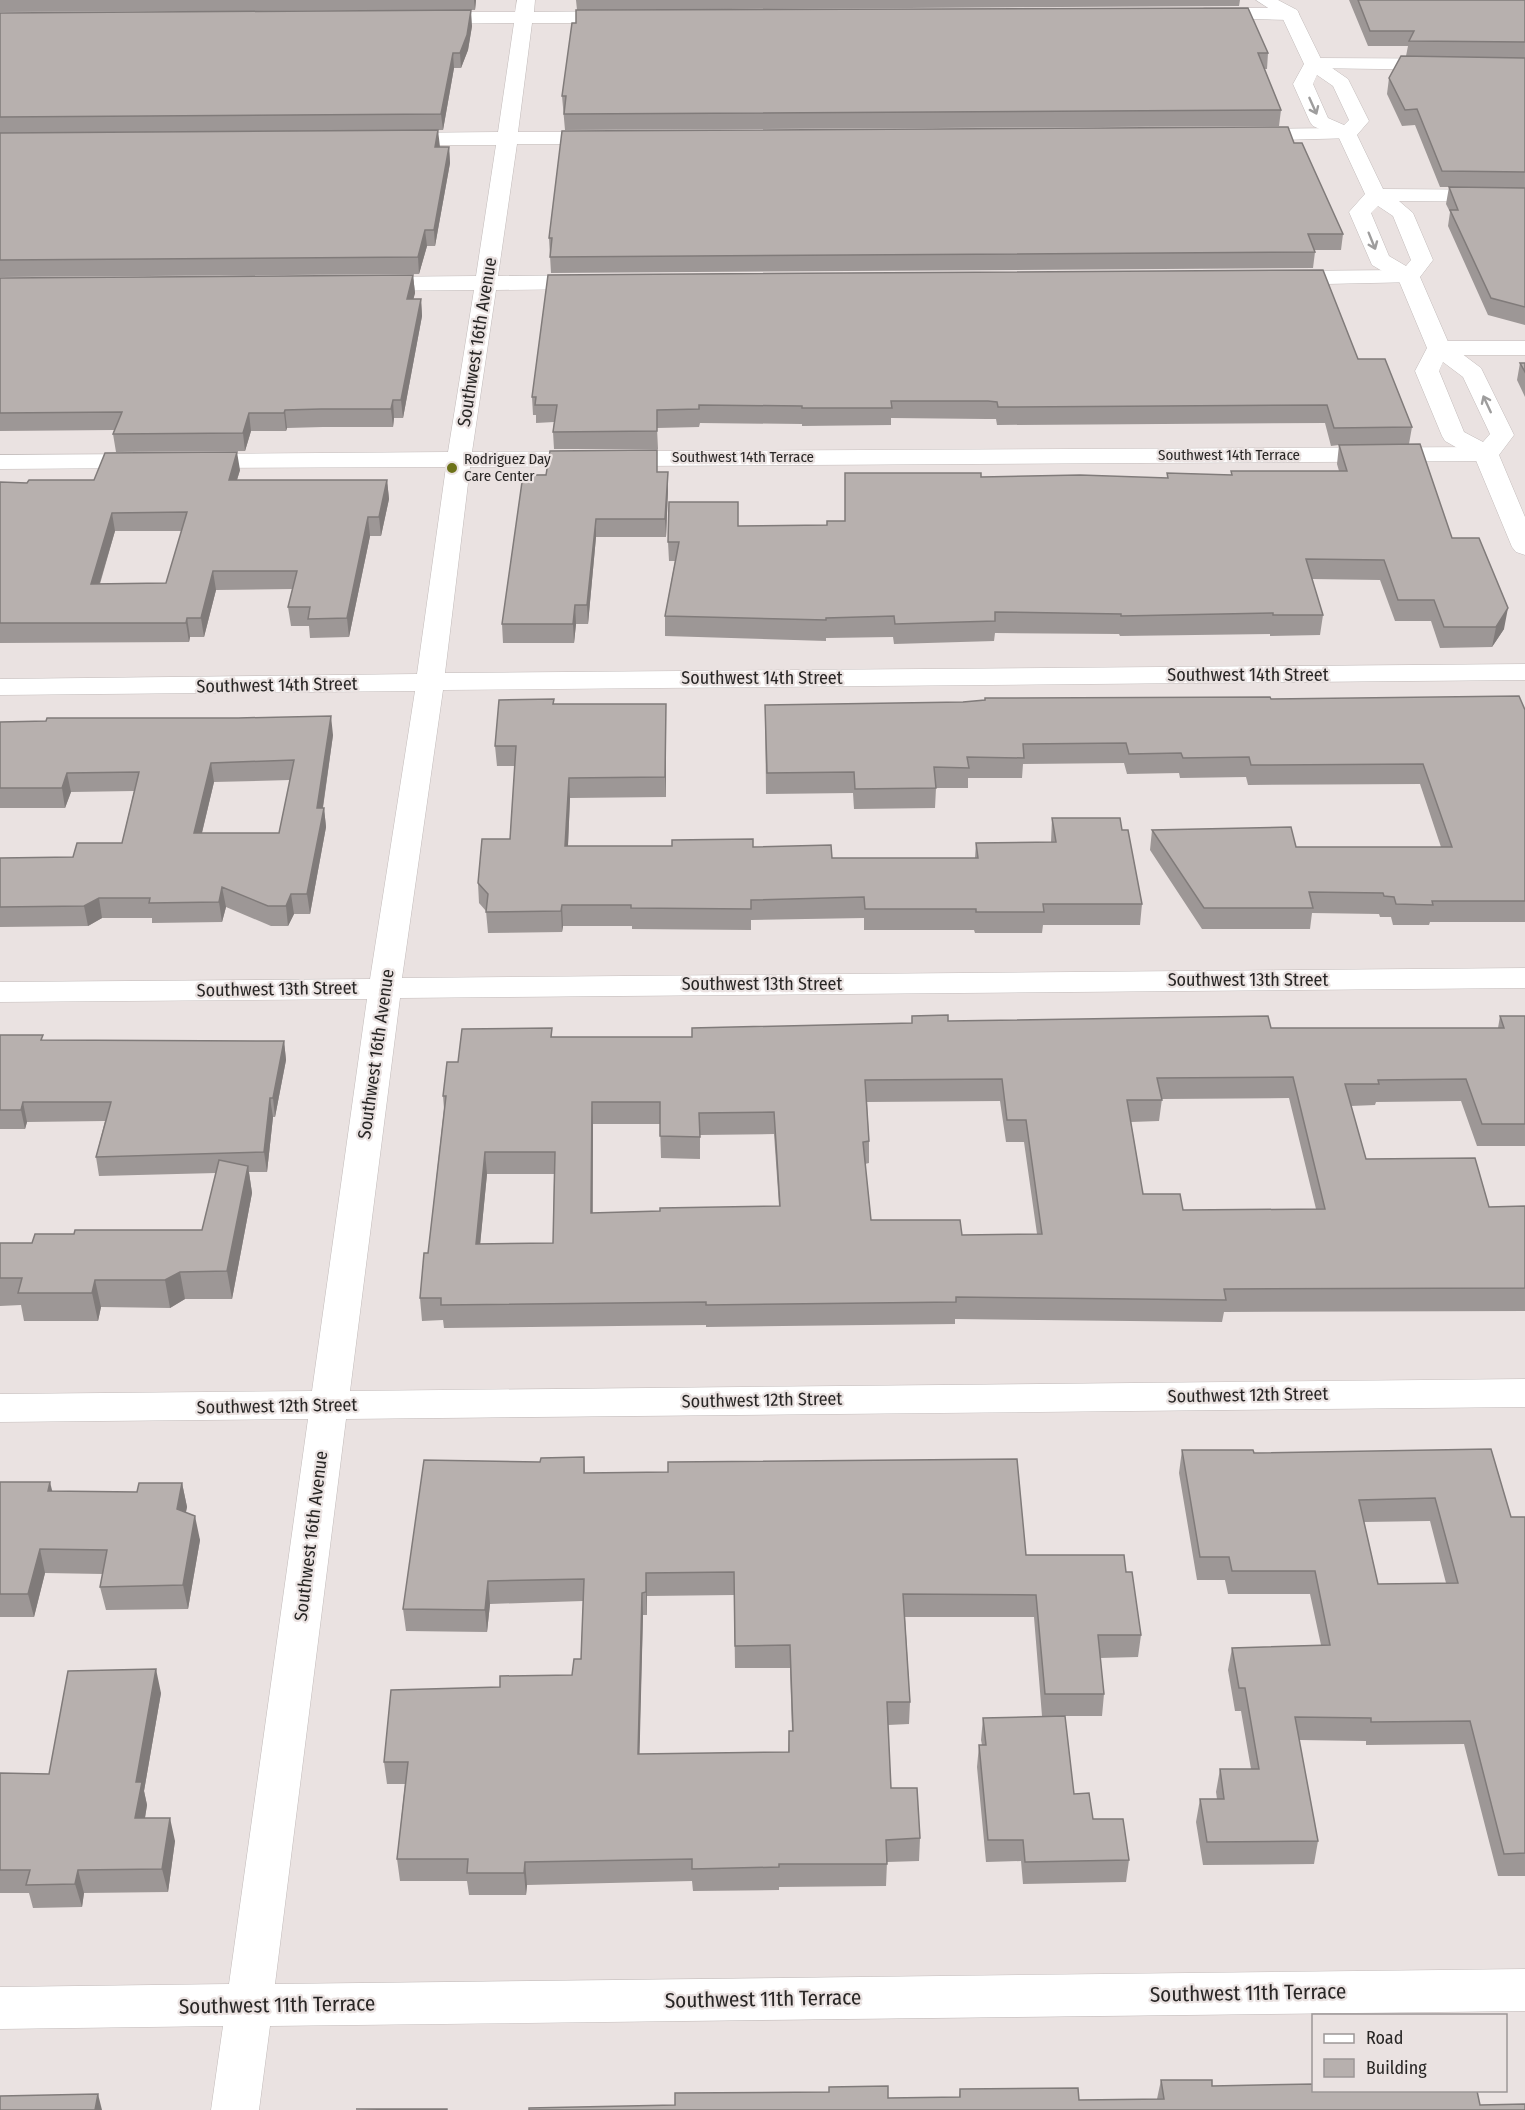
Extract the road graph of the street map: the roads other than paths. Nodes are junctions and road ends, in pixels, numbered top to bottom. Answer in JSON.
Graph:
{"nodes":[{"id":1,"x":1265,"y":0,"type":"edge"},
{"id":2,"x":1295,"y":7,"type":"edge"},
{"id":3,"x":525,"y":9,"type":"edge"},
{"id":4,"x":1188,"y":14,"type":"edge"},
{"id":5,"x":640,"y":17,"type":"edge"},
{"id":6,"x":404,"y":18,"type":"edge"},
{"id":7,"x":1314,"y":64,"type":"junction"},
{"id":8,"x":1525,"y":65,"type":"edge"},
{"id":9,"x":1347,"y":134,"type":"junction"},
{"id":10,"x":1228,"y":135,"type":"edge"},
{"id":11,"x":508,"y":138,"type":"junction"},
{"id":12,"x":625,"y":138,"type":"edge"},
{"id":13,"x":370,"y":139,"type":"edge"},
{"id":14,"x":1376,"y":195,"type":"junction"},
{"id":15,"x":1525,"y":196,"type":"edge"},
{"id":16,"x":1410,"y":277,"type":"junction"},
{"id":17,"x":1262,"y":278,"type":"edge"},
{"id":18,"x":608,"y":282,"type":"edge"},
{"id":19,"x":487,"y":283,"type":"junction"},
{"id":20,"x":343,"y":284,"type":"edge"},
{"id":21,"x":1439,"y":348,"type":"junction"},
{"id":22,"x":1525,"y":348,"type":"edge"},
{"id":23,"x":1486,"y":454,"type":"junction"},
{"id":24,"x":459,"y":459,"type":"junction"},
{"id":25,"x":0,"y":462,"type":"edge"},
{"id":26,"x":1523,"y":539,"type":"edge"},
{"id":27,"x":1525,"y":672,"type":"edge"},
{"id":28,"x":430,"y":681,"type":"junction"},
{"id":29,"x":0,"y":687,"type":"edge"},
{"id":30,"x":1525,"y":978,"type":"edge"},
{"id":31,"x":385,"y":987,"type":"junction"},
{"id":32,"x":0,"y":992,"type":"edge"},
{"id":33,"x":1525,"y":1393,"type":"edge"},
{"id":34,"x":328,"y":1406,"type":"junction"},
{"id":35,"x":0,"y":1408,"type":"edge"},
{"id":36,"x":1525,"y":1990,"type":"edge"},
{"id":37,"x":249,"y":2005,"type":"junction"},
{"id":38,"x":0,"y":2008,"type":"edge"},
{"id":39,"x":235,"y":2110,"type":"edge"}],
"edges":[{"from":1,"to":2,"type":"street"},
{"from":2,"to":4,"type":"street"},
{"from":2,"to":7,"type":"street"},
{"from":3,"to":5,"type":"street"},
{"from":3,"to":6,"type":"street"},
{"from":3,"to":11,"type":"street","name":"Southwest 16th Avenue"},
{"from":7,"to":8,"type":"street"},
{"from":7,"to":9,"type":"street"},
{"from":7,"to":9,"type":"street","one_way":true},
{"from":9,"to":10,"type":"street"},
{"from":9,"to":14,"type":"street"},
{"from":11,"to":12,"type":"street"},
{"from":11,"to":13,"type":"street"},
{"from":11,"to":19,"type":"street","name":"Southwest 16th Avenue"},
{"from":14,"to":15,"type":"street"},
{"from":14,"to":16,"type":"street"},
{"from":14,"to":16,"type":"street","one_way":true},
{"from":16,"to":17,"type":"street"},
{"from":16,"to":21,"type":"street"},
{"from":18,"to":19,"type":"street"},
{"from":19,"to":20,"type":"street"},
{"from":19,"to":24,"type":"street","name":"Southwest 16th Avenue"},
{"from":21,"to":22,"type":"street"},
{"from":21,"to":23,"type":"street"},
{"from":23,"to":21,"type":"street","one_way":true},
{"from":23,"to":24,"type":"street","name":"Southwest 14th Terrace"},
{"from":23,"to":26,"type":"street"},
{"from":24,"to":25,"type":"street","name":"Southwest 14th Terrace"},
{"from":24,"to":28,"type":"street","name":"Southwest 16th Avenue"},
{"from":27,"to":28,"type":"street","name":"Southwest 14th Street"},
{"from":28,"to":29,"type":"street","name":"Southwest 14th Street"},
{"from":28,"to":31,"type":"street","name":"Southwest 16th Avenue"},
{"from":30,"to":31,"type":"street","name":"Southwest 13th Street"},
{"from":31,"to":32,"type":"street","name":"Southwest 13th Street"},
{"from":31,"to":34,"type":"street","name":"Southwest 16th Avenue"},
{"from":33,"to":34,"type":"street","name":"Southwest 12th Street"},
{"from":34,"to":35,"type":"street","name":"Southwest 12th Street"},
{"from":34,"to":37,"type":"street","name":"Southwest 16th Avenue"},
{"from":36,"to":37,"type":"street","name":"Southwest 11th Terrace"},
{"from":37,"to":38,"type":"street","name":"Southwest 11th Terrace"},
{"from":37,"to":39,"type":"street","name":"Southwest 16th Avenue"}]}
